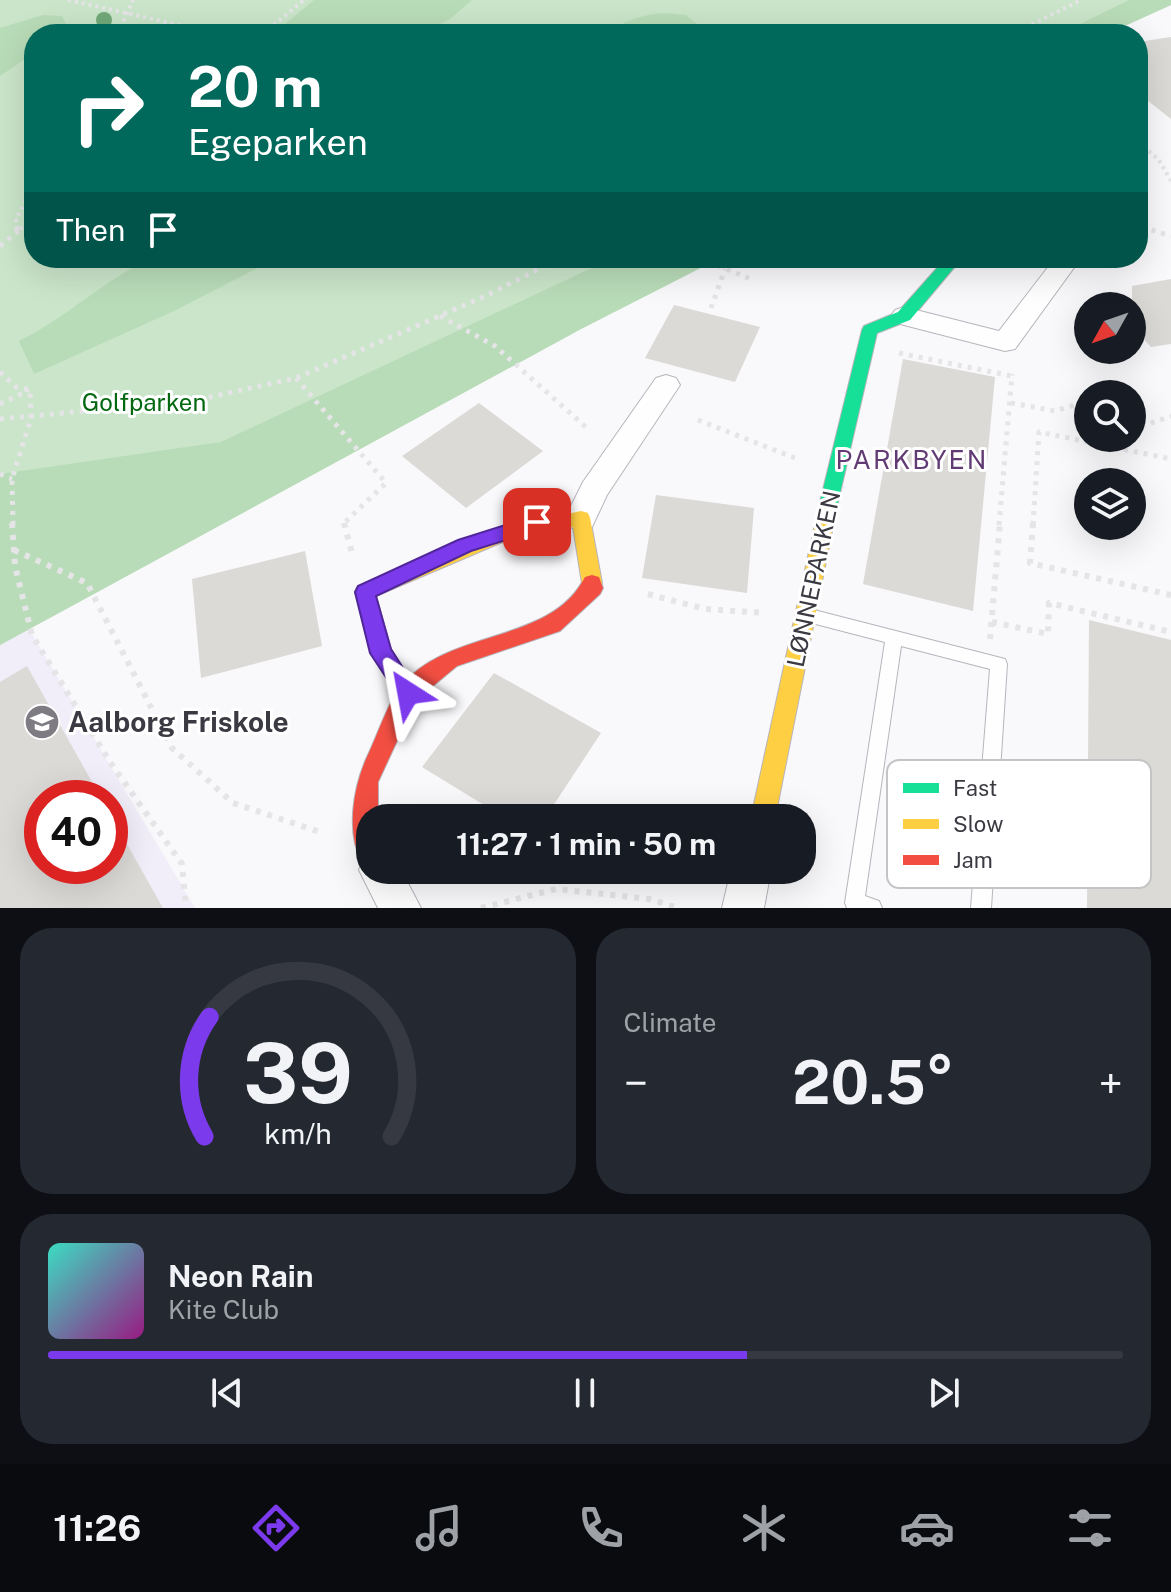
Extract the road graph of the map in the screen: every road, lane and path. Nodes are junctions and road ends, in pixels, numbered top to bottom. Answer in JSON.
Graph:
{"nodes":[{"id":1,"x":68,"y":0,"type":"edge"},
{"id":2,"x":133,"y":0,"type":"edge"},
{"id":3,"x":304,"y":0,"type":"edge"},
{"id":4,"x":1081,"y":0,"type":"edge"},
{"id":5,"x":129,"y":12,"type":"junction"},
{"id":6,"x":123,"y":24,"type":"edge"},
{"id":7,"x":178,"y":24,"type":"edge"},
{"id":8,"x":275,"y":24,"type":"edge"},
{"id":9,"x":1033,"y":24,"type":"edge"},
{"id":10,"x":1148,"y":151,"type":"edge"},
{"id":11,"x":1171,"y":181,"type":"edge"},
{"id":12,"x":24,"y":204,"type":"edge"},
{"id":13,"x":24,"y":226,"type":"edge"},
{"id":14,"x":1148,"y":229,"type":"edge"},
{"id":15,"x":17,"y":232,"type":"junction"},
{"id":16,"x":1171,"y":236,"type":"edge"},
{"id":17,"x":0,"y":246,"type":"edge"},
{"id":18,"x":540,"y":268,"type":"edge"},
{"id":19,"x":945,"y":268,"type":"edge"},
{"id":20,"x":1060,"y":268,"type":"edge"},
{"id":21,"x":725,"y":269,"type":"joint"},
{"id":22,"x":751,"y":279,"type":"dead end"},
{"id":23,"x":711,"y":308,"type":"dead end"},
{"id":24,"x":440,"y":316,"type":"junction"},
{"id":25,"x":904,"y":316,"type":"junction"},
{"id":26,"x":1005,"y":342,"type":"junction"},
{"id":27,"x":890,"y":351,"type":"dead end"},
{"id":28,"x":0,"y":372,"type":"edge"},
{"id":29,"x":1012,"y":376,"type":"junction"},
{"id":30,"x":296,"y":378,"type":"junction"},
{"id":31,"x":666,"y":385,"type":"dead end"},
{"id":32,"x":30,"y":390,"type":"junction"},
{"id":33,"x":1011,"y":403,"type":"junction"},
{"id":34,"x":0,"y":404,"type":"edge"},
{"id":35,"x":1074,"y":405,"type":"edge"},
{"id":36,"x":1171,"y":416,"type":"edge"},
{"id":37,"x":31,"y":418,"type":"junction"},
{"id":38,"x":0,"y":419,"type":"edge"},
{"id":39,"x":698,"y":420,"type":"dead end"},
{"id":40,"x":1146,"y":425,"type":"edge"},
{"id":41,"x":588,"y":429,"type":"dead end"},
{"id":42,"x":1171,"y":459,"type":"edge"},
{"id":43,"x":836,"y":470,"type":"junction"},
{"id":44,"x":0,"y":474,"type":"edge"},
{"id":45,"x":12,"y":479,"type":"junction"},
{"id":46,"x":581,"y":518,"type":"junction"},
{"id":47,"x":14,"y":550,"type":"junction"},
{"id":48,"x":365,"y":592,"type":"junction"},
{"id":49,"x":648,"y":594,"type":"dead end"},
{"id":50,"x":1171,"y":595,"type":"edge"},
{"id":51,"x":807,"y":615,"type":"junction"},
{"id":52,"x":992,"y":622,"type":"junction"},
{"id":53,"x":1171,"y":632,"type":"edge"},
{"id":54,"x":894,"y":637,"type":"junction"},
{"id":55,"x":988,"y":661,"type":"junction"},
{"id":56,"x":408,"y":693,"type":"junction"},
{"id":57,"x":992,"y":760,"type":"edge"},
{"id":58,"x":368,"y":804,"type":"edge"},
{"id":59,"x":766,"y":804,"type":"edge"},
{"id":60,"x":356,"y":852,"type":"edge"},
{"id":61,"x":386,"y":884,"type":"edge"},
{"id":62,"x":748,"y":884,"type":"edge"},
{"id":63,"x":982,"y":888,"type":"edge"},
{"id":64,"x":186,"y":908,"type":"edge"},
{"id":65,"x":400,"y":908,"type":"edge"},
{"id":66,"x":481,"y":908,"type":"edge"},
{"id":67,"x":678,"y":908,"type":"edge"},
{"id":68,"x":743,"y":908,"type":"edge"},
{"id":69,"x":872,"y":908,"type":"edge"},
{"id":70,"x":981,"y":908,"type":"edge"}],
"edges":[{"from":1,"to":5,"type":"path"},
{"from":2,"to":5,"type":"path"},
{"from":3,"to":8,"type":"path"},
{"from":4,"to":9,"type":"path"},
{"from":5,"to":6,"type":"path"},
{"from":5,"to":7,"type":"path"},
{"from":10,"to":11,"type":"path"},
{"from":12,"to":15,"type":"path"},
{"from":13,"to":15,"type":"path"},
{"from":14,"to":16,"type":"path"},
{"from":15,"to":17,"type":"path"},
{"from":18,"to":24,"type":"path"},
{"from":19,"to":25,"type":"street","name":"LØNNEPARKEN"},
{"from":20,"to":26,"type":"street"},
{"from":21,"to":22,"type":"path"},
{"from":21,"to":23,"type":"path"},
{"from":24,"to":30,"type":"path"},
{"from":24,"to":41,"type":"path"},
{"from":25,"to":26,"type":"street"},
{"from":25,"to":43,"type":"street","name":"LØNNEPARKEN"},
{"from":26,"to":29,"type":"path"},
{"from":27,"to":29,"type":"path"},
{"from":28,"to":32,"type":"path"},
{"from":29,"to":33,"type":"path"},
{"from":30,"to":37,"type":"path"},
{"from":30,"to":48,"type":"path"},
{"from":31,"to":46,"type":"street"},
{"from":32,"to":34,"type":"path"},
{"from":32,"to":37,"type":"path"},
{"from":33,"to":35,"type":"path"},
{"from":33,"to":52,"type":"path"},
{"from":36,"to":40,"type":"path"},
{"from":37,"to":38,"type":"path"},
{"from":37,"to":45,"type":"path"},
{"from":39,"to":43,"type":"path"},
{"from":42,"to":50,"type":"path"},
{"from":43,"to":51,"type":"street","name":"LØNNEPARKEN"},
{"from":44,"to":45,"type":"path"},
{"from":45,"to":47,"type":"path"},
{"from":46,"to":48,"type":"street"},
{"from":46,"to":56,"type":"street"},
{"from":47,"to":60,"type":"path"},
{"from":47,"to":64,"type":"path"},
{"from":48,"to":56,"type":"street"},
{"from":49,"to":51,"type":"path"},
{"from":51,"to":54,"type":"lane"},
{"from":51,"to":59,"type":"street","name":"LØNNEPARKEN"},
{"from":52,"to":53,"type":"path"},
{"from":52,"to":55,"type":"path"},
{"from":54,"to":55,"type":"lane"},
{"from":54,"to":69,"type":"lane"},
{"from":55,"to":57,"type":"lane"},
{"from":56,"to":58,"type":"street"},
{"from":61,"to":65,"type":"street"},
{"from":62,"to":68,"type":"street"},
{"from":63,"to":70,"type":"lane"},
{"from":66,"to":67,"type":"path"}]}
